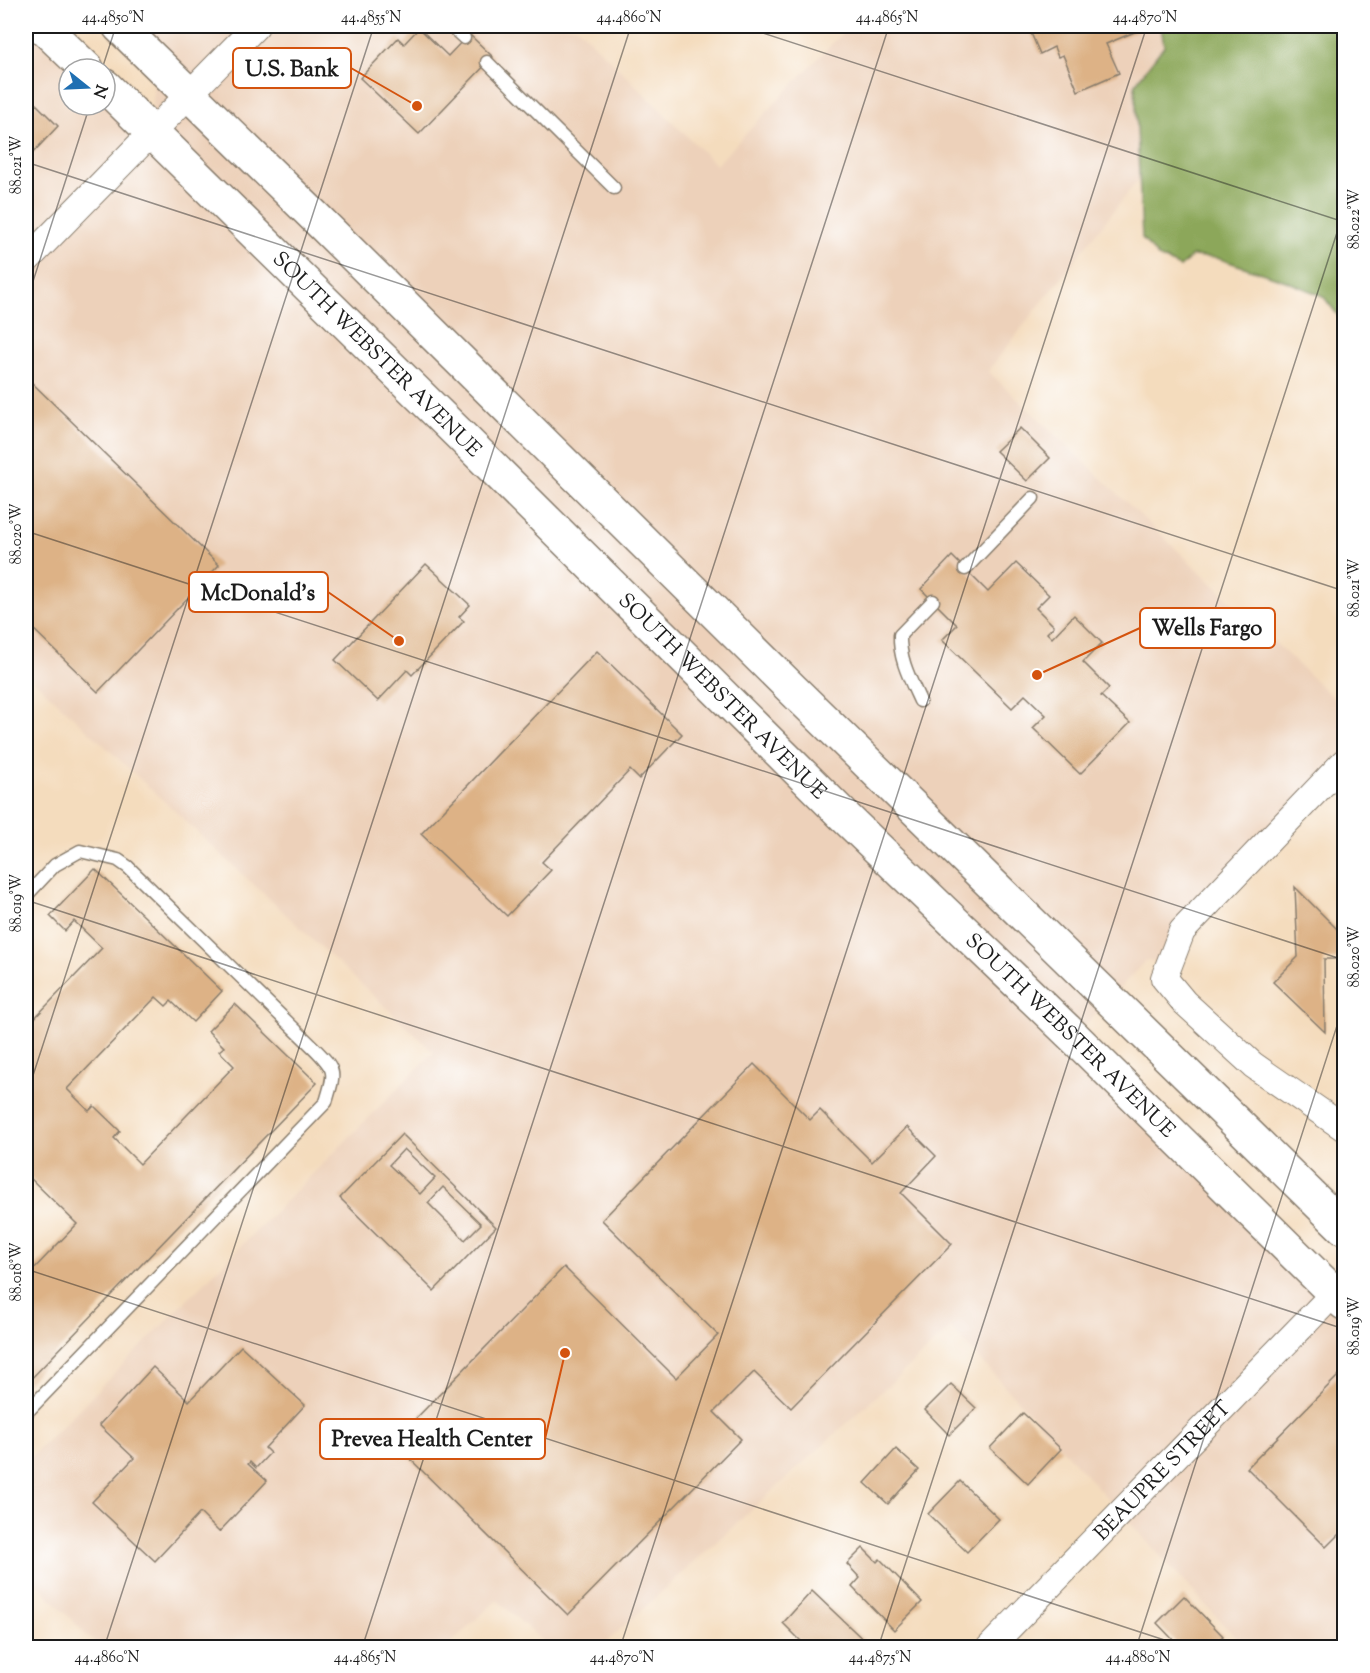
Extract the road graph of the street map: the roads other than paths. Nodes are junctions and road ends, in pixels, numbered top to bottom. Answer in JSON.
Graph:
{"nodes":[{"id":1,"x":42,"y":26,"type":"edge"},
{"id":2,"x":118,"y":26,"type":"edge"},
{"id":3,"x":256,"y":26,"type":"edge"},
{"id":4,"x":451,"y":26,"type":"edge"},
{"id":5,"x":464,"y":39,"type":"dead end"},
{"id":6,"x":74,"y":57,"type":"edge"},
{"id":7,"x":488,"y":62,"type":"dead end"},
{"id":8,"x":190,"y":95,"type":"junction"},
{"id":9,"x":117,"y":98,"type":"edge"},
{"id":10,"x":152,"y":132,"type":"junction"},
{"id":11,"x":614,"y":188,"type":"dead end"},
{"id":12,"x":26,"y":260,"type":"edge"},
{"id":13,"x":1034,"y":498,"type":"dead end"},
{"id":14,"x":965,"y":569,"type":"dead end"},
{"id":15,"x":933,"y":601,"type":"dead end"},
{"id":16,"x":920,"y":701,"type":"dead end"},
{"id":17,"x":1344,"y":762,"type":"edge"},
{"id":18,"x":26,"y":896,"type":"edge"},
{"id":19,"x":1344,"y":1128,"type":"edge"},
{"id":20,"x":1344,"y":1228,"type":"edge"},
{"id":21,"x":1341,"y":1293,"type":"edge"},
{"id":22,"x":26,"y":1413,"type":"edge"},
{"id":23,"x":989,"y":1647,"type":"edge"}],
"edges":[{"from":1,"to":6,"type":"main road"},
{"from":2,"to":8,"type":"main road"},
{"from":3,"to":8,"type":"street"},
{"from":4,"to":5,"type":"lane"},
{"from":7,"to":11,"type":"lane"},
{"from":8,"to":10,"type":"street"},
{"from":8,"to":20,"type":"main road"},
{"from":9,"to":10,"type":"main road","name":"SOUTH WEBSTER AVENUE"},
{"from":10,"to":12,"type":"street"},
{"from":10,"to":21,"type":"main road","name":"SOUTH WEBSTER AVENUE"},
{"from":13,"to":14,"type":"lane"},
{"from":15,"to":16,"type":"lane"},
{"from":17,"to":19,"type":"street"},
{"from":18,"to":22,"type":"lane"},
{"from":21,"to":23,"type":"street","name":"BEAUPRE STREET"}]}
